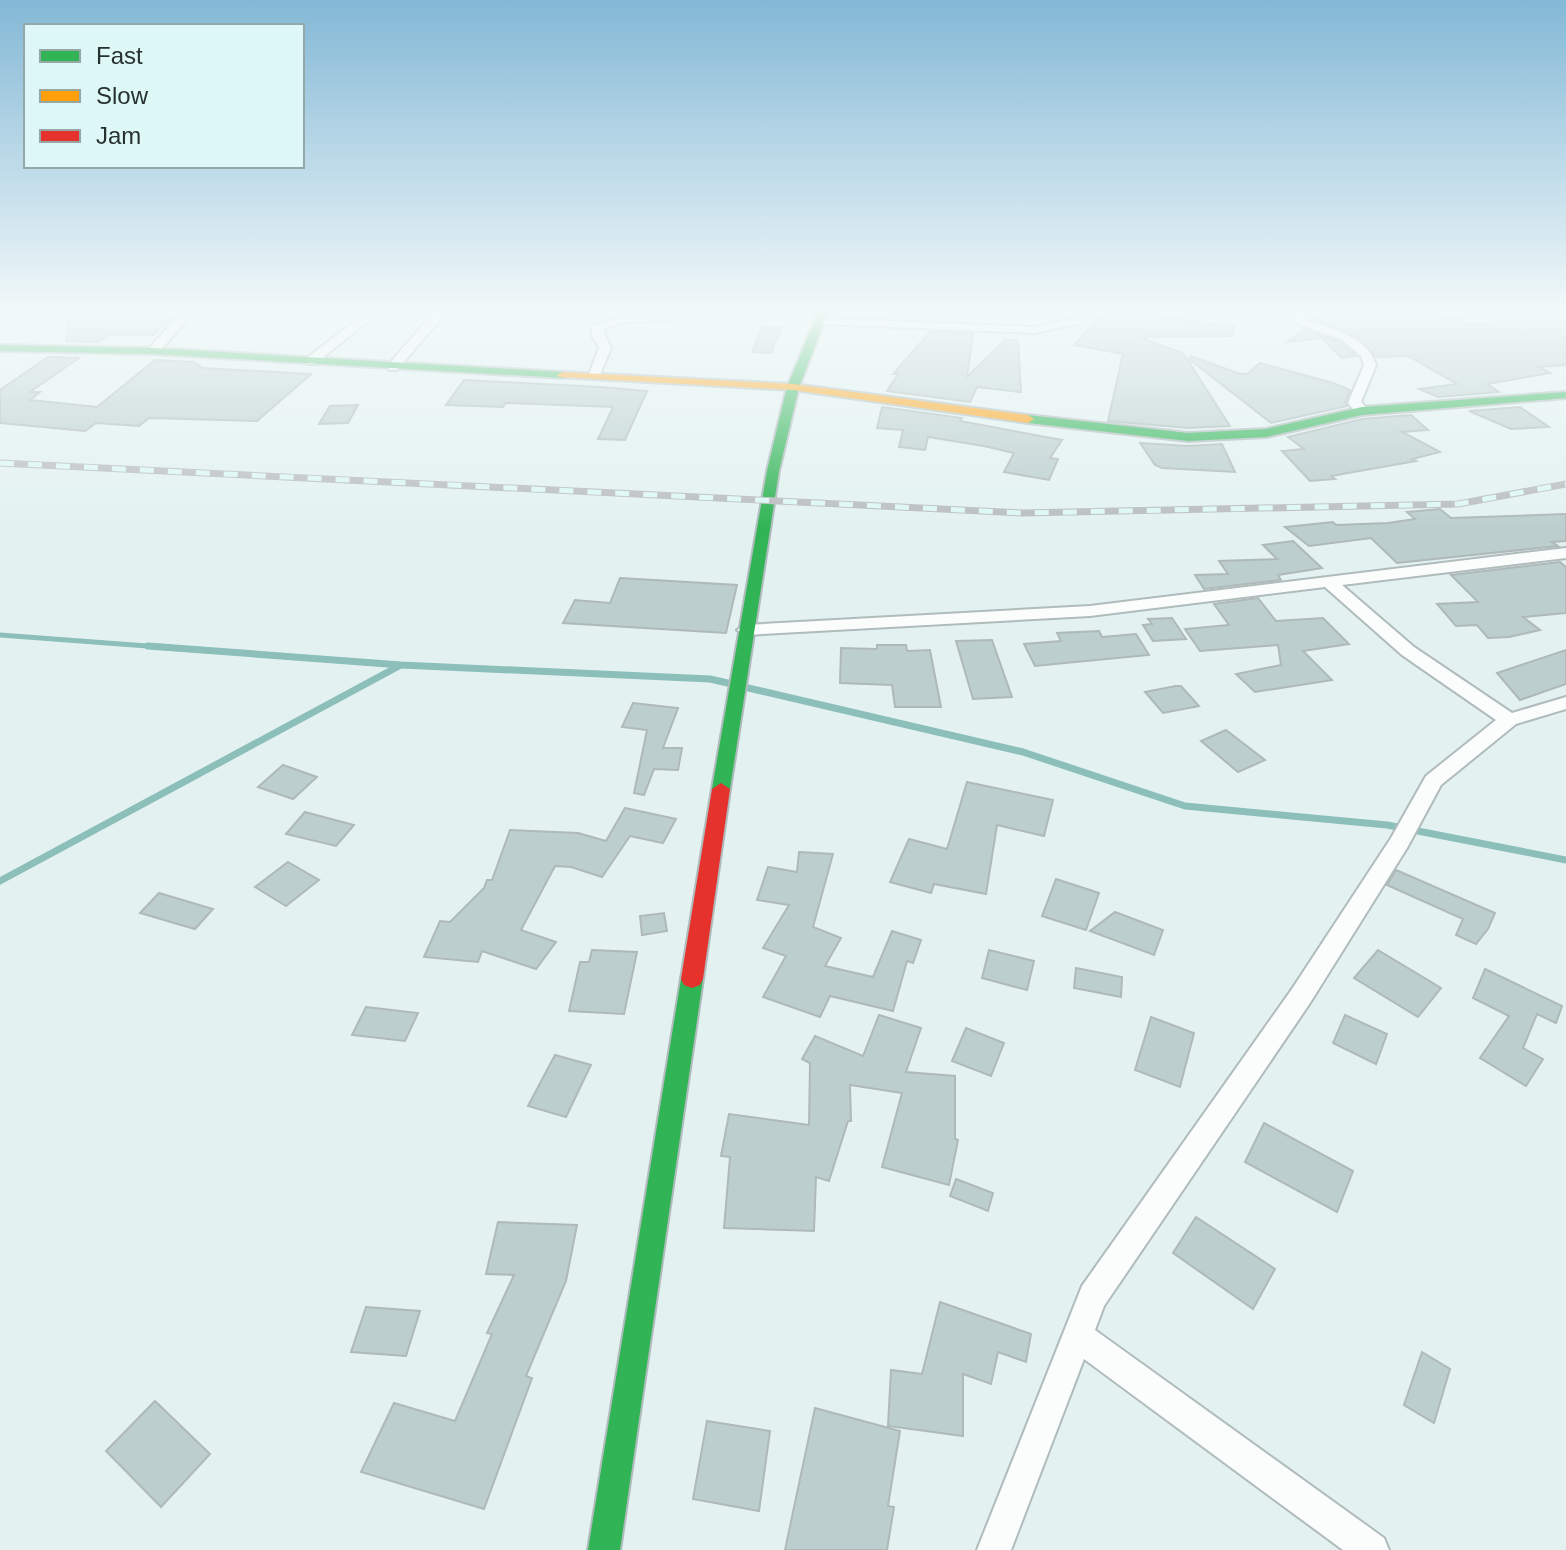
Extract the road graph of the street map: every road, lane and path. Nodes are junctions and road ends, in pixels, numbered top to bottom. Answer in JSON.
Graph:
{"nodes":[{"id":1,"x":722,"y":382,"type":"edge"},
{"id":2,"x":795,"y":382,"type":"edge"},
{"id":3,"x":1363,"y":382,"type":"edge"},
{"id":4,"x":793,"y":387,"type":"junction"},
{"id":5,"x":1566,"y":395,"type":"edge"},
{"id":6,"x":1362,"y":411,"type":"junction"},
{"id":7,"x":1566,"y":553,"type":"edge"},
{"id":8,"x":1330,"y":583,"type":"junction"},
{"id":9,"x":746,"y":630,"type":"junction"},
{"id":10,"x":1566,"y":703,"type":"edge"},
{"id":11,"x":1509,"y":720,"type":"junction"},
{"id":12,"x":1078,"y":1336,"type":"junction"},
{"id":13,"x":604,"y":1550,"type":"edge"},
{"id":14,"x":994,"y":1550,"type":"edge"},
{"id":15,"x":1372,"y":1550,"type":"edge"}],
"edges":[{"from":1,"to":4,"type":"street"},
{"from":2,"to":4,"type":"street"},
{"from":3,"to":6,"type":"street"},
{"from":4,"to":6,"type":"street"},
{"from":4,"to":9,"type":"street"},
{"from":5,"to":6,"type":"street"},
{"from":7,"to":8,"type":"street"},
{"from":8,"to":9,"type":"street"},
{"from":8,"to":11,"type":"street"},
{"from":9,"to":13,"type":"street"},
{"from":10,"to":11,"type":"street"},
{"from":11,"to":12,"type":"street"},
{"from":12,"to":14,"type":"street"},
{"from":12,"to":15,"type":"street"}]}
